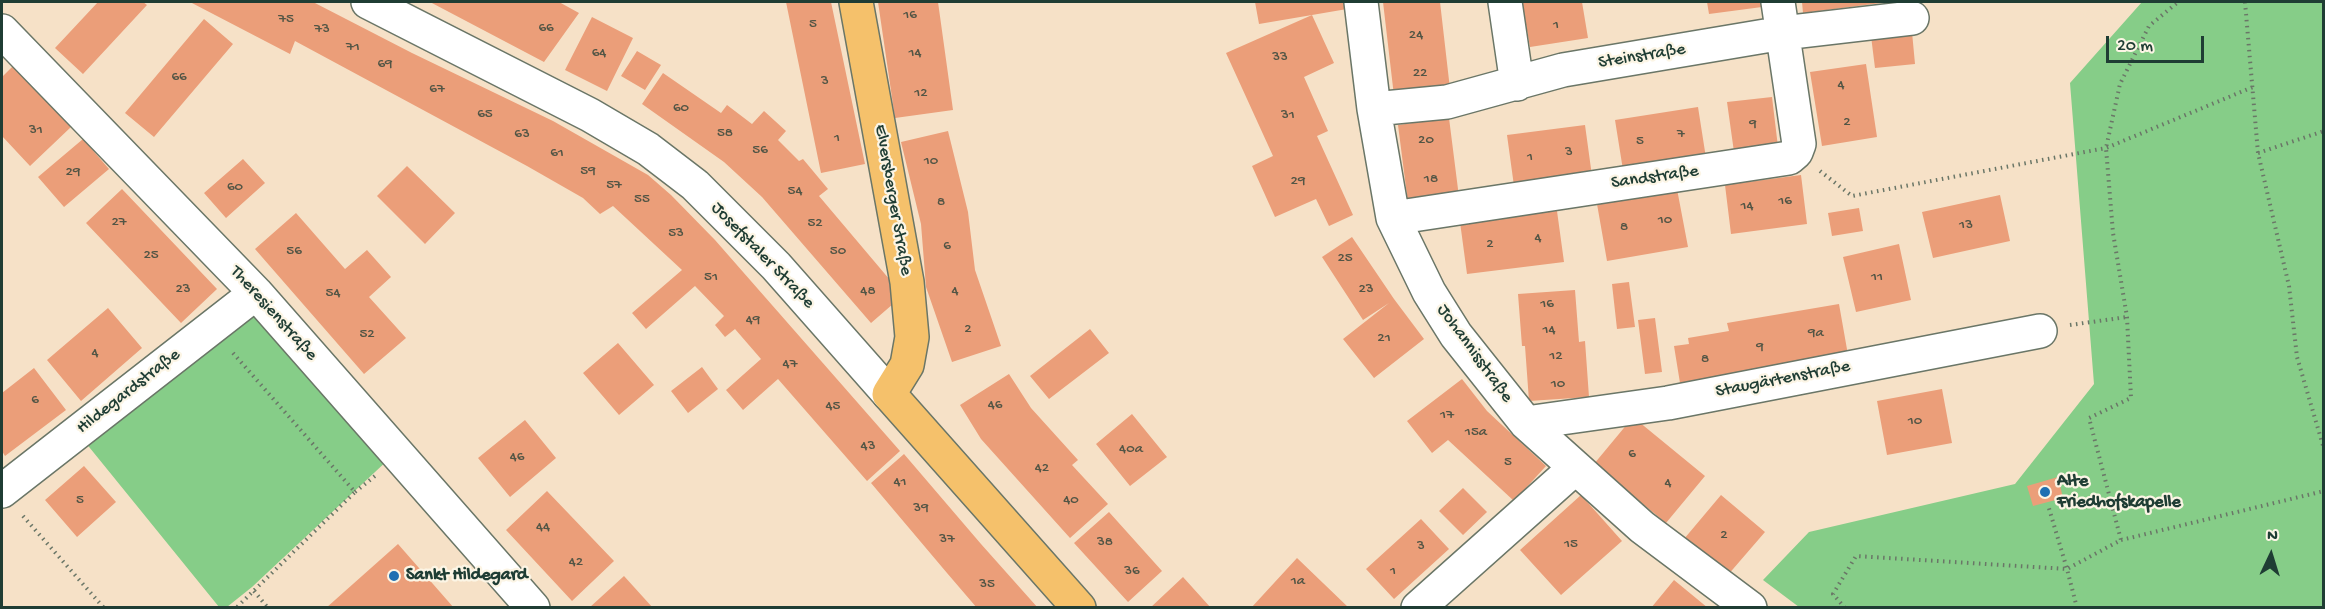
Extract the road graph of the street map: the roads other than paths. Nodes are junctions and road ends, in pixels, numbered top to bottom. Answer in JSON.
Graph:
{"nodes":[{"id":1,"x":368,"y":2,"type":"edge"},
{"id":2,"x":856,"y":2,"type":"edge"},
{"id":3,"x":1361,"y":2,"type":"edge"},
{"id":4,"x":1505,"y":2,"type":"edge"},
{"id":5,"x":1778,"y":2,"type":"edge"},
{"id":6,"x":1912,"y":18,"type":"dead end"},
{"id":7,"x":2,"y":31,"type":"edge"},
{"id":8,"x":1783,"y":33,"type":"junction"},
{"id":9,"x":1517,"y":84,"type":"junction"},
{"id":10,"x":1374,"y":109,"type":"junction"},
{"id":11,"x":1393,"y":218,"type":"junction"},
{"id":12,"x":256,"y":293,"type":"junction"},
{"id":13,"x":2040,"y":331,"type":"road end"},
{"id":14,"x":889,"y":394,"type":"junction"},
{"id":15,"x":1526,"y":423,"type":"junction"},
{"id":16,"x":1575,"y":468,"type":"junction"},
{"id":17,"x":9,"y":500,"type":"edge"},
{"id":18,"x":533,"y":608,"type":"edge"},
{"id":19,"x":1079,"y":608,"type":"edge"},
{"id":20,"x":1418,"y":608,"type":"edge"},
{"id":21,"x":1750,"y":608,"type":"edge"}],
"edges":[{"from":1,"to":14,"type":"street","name":"Josefstaler Straße"},
{"from":2,"to":14,"type":"main road","name":"Elversberger Straße"},
{"from":3,"to":10,"type":"street","name":"Johannisstraße"},
{"from":4,"to":9,"type":"street"},
{"from":5,"to":8,"type":"street"},
{"from":6,"to":8,"type":"street","name":"Steinstraße"},
{"from":7,"to":12,"type":"street","name":"Theresienstraße"},
{"from":8,"to":9,"type":"street","name":"Steinstraße"},
{"from":8,"to":11,"type":"street","name":"Sandstraße"},
{"from":9,"to":10,"type":"street","name":"Steinstraße"},
{"from":10,"to":11,"type":"street","name":"Johannisstraße"},
{"from":11,"to":15,"type":"street","name":"Johannisstraße"},
{"from":12,"to":17,"type":"street","name":"Hildegardstraße"},
{"from":12,"to":18,"type":"street","name":"Theresienstraße"},
{"from":13,"to":15,"type":"street","name":"Staugärtenstraße"},
{"from":14,"to":19,"type":"main road","name":"Josefstaler Straße"},
{"from":15,"to":16,"type":"street","name":"Johannisstraße"},
{"from":16,"to":20,"type":"street"},
{"from":16,"to":21,"type":"street","name":"Johannisstraße"}]}
